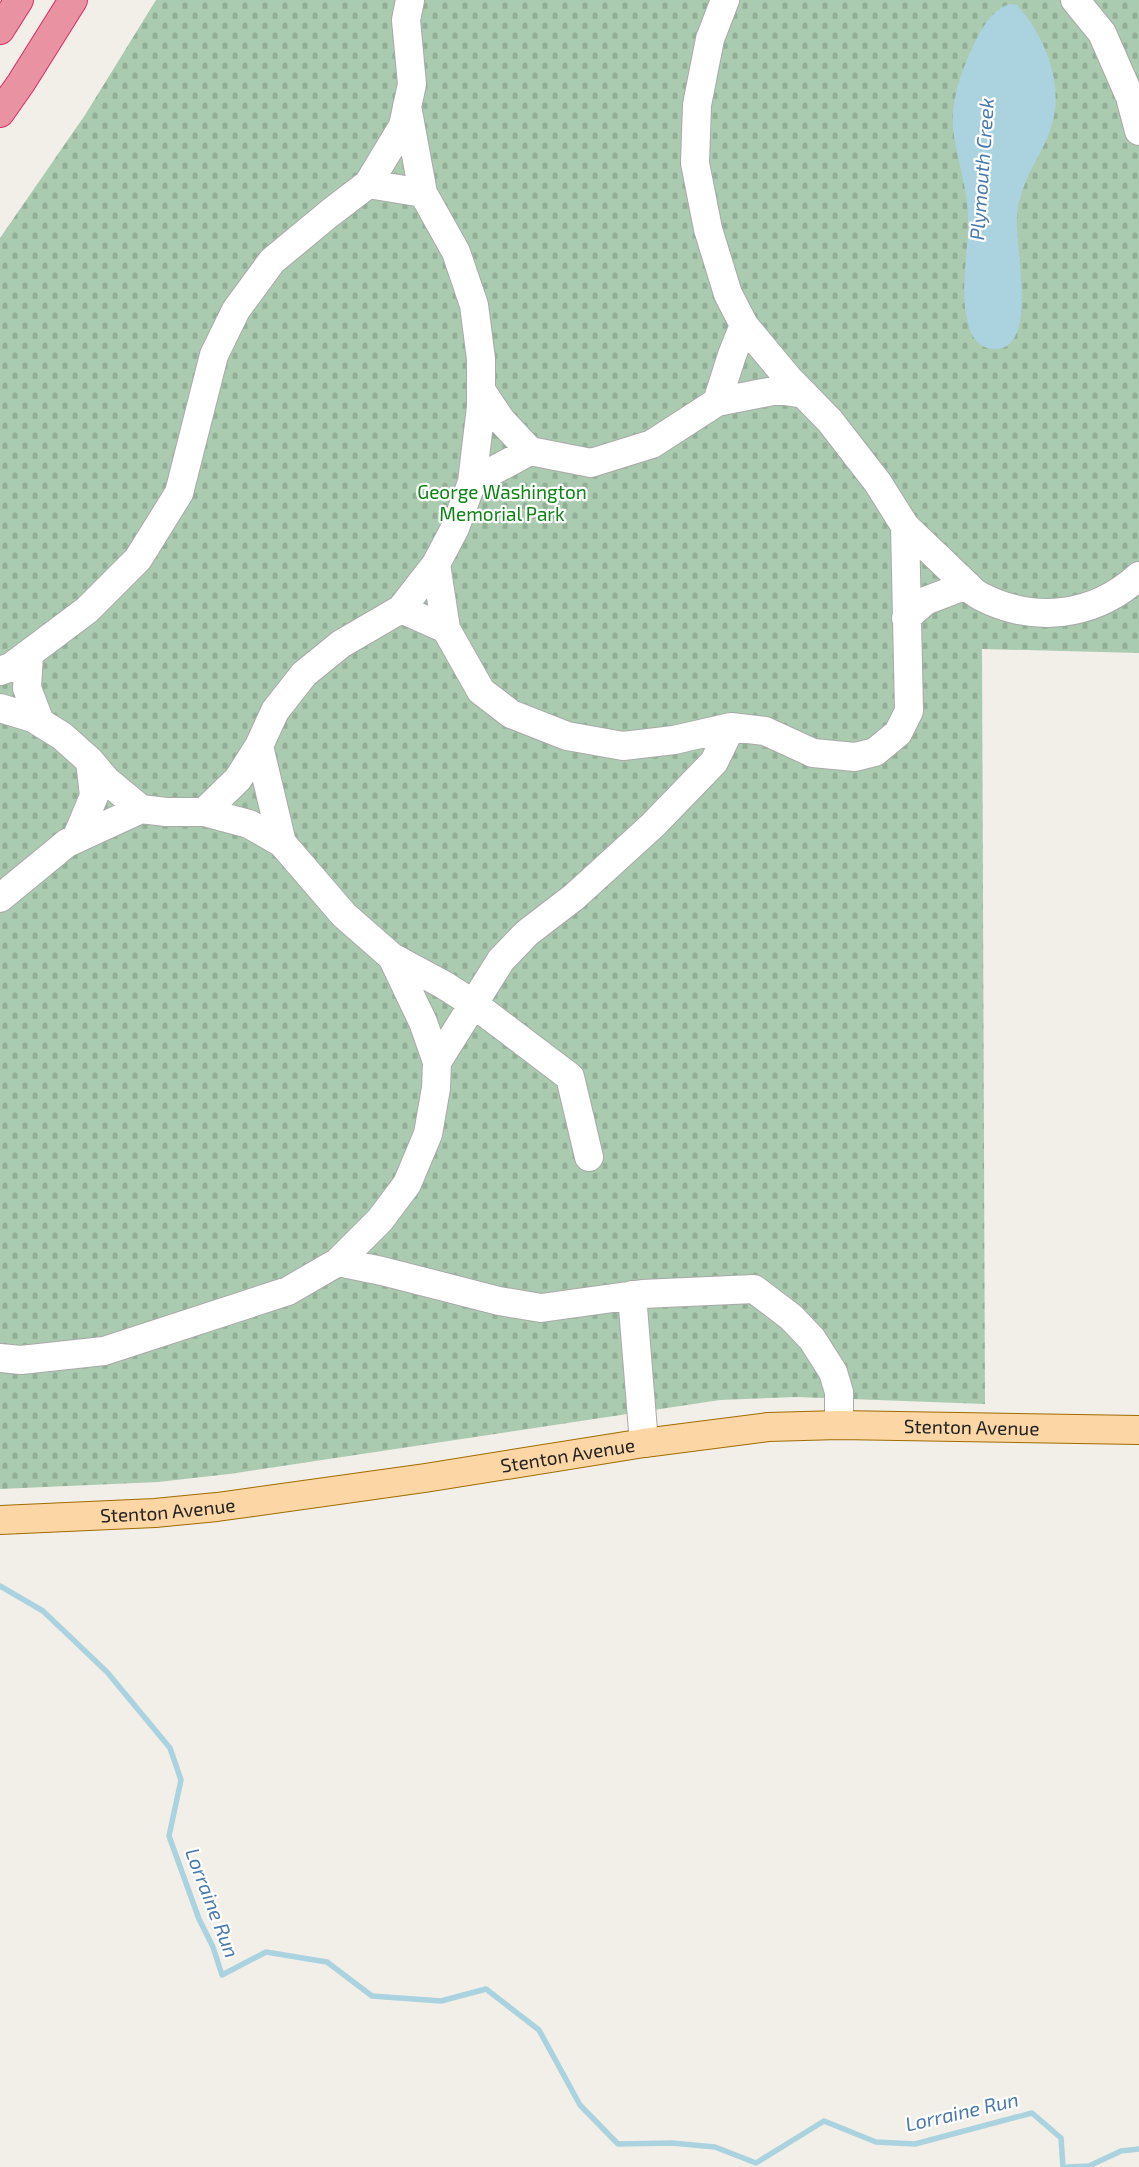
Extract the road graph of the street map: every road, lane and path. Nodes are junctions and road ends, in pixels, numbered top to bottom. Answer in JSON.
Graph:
{"nodes":[{"id":1,"x":19,"y":0,"type":"edge"},
{"id":2,"x":74,"y":0,"type":"edge"},
{"id":3,"x":410,"y":0,"type":"edge"},
{"id":4,"x":725,"y":0,"type":"edge"},
{"id":5,"x":1075,"y":0,"type":"edge"},
{"id":6,"x":0,"y":30,"type":"edge"},
{"id":7,"x":407,"y":106,"type":"junction"},
{"id":8,"x":0,"y":113,"type":"edge"},
{"id":9,"x":1139,"y":131,"type":"edge"},
{"id":10,"x":368,"y":184,"type":"junction"},
{"id":11,"x":423,"y":193,"type":"junction"},
{"id":12,"x":744,"y":326,"type":"junction"},
{"id":13,"x":481,"y":390,"type":"junction"},
{"id":14,"x":804,"y":394,"type":"junction"},
{"id":15,"x":717,"y":402,"type":"junction"},
{"id":16,"x":530,"y":451,"type":"junction"},
{"id":17,"x":472,"y":482,"type":"junction"},
{"id":18,"x":905,"y":526,"type":"junction"},
{"id":19,"x":436,"y":564,"type":"junction"},
{"id":20,"x":1139,"y":576,"type":"edge"},
{"id":21,"x":967,"y":585,"type":"junction"},
{"id":22,"x":401,"y":609,"type":"junction"},
{"id":23,"x":906,"y":618,"type":"junction"},
{"id":24,"x":446,"y":629,"type":"junction"},
{"id":25,"x":29,"y":654,"type":"junction"},
{"id":26,"x":0,"y":671,"type":"edge"},
{"id":27,"x":0,"y":708,"type":"edge"},
{"id":28,"x":40,"y":722,"type":"junction"},
{"id":29,"x":731,"y":727,"type":"junction"},
{"id":30,"x":259,"y":746,"type":"junction"},
{"id":31,"x":90,"y":761,"type":"junction"},
{"id":32,"x":141,"y":809,"type":"junction"},
{"id":33,"x":204,"y":812,"type":"junction"},
{"id":34,"x":76,"y":839,"type":"junction"},
{"id":35,"x":282,"y":843,"type":"junction"},
{"id":36,"x":0,"y":898,"type":"edge"},
{"id":37,"x":392,"y":957,"type":"junction"},
{"id":38,"x":474,"y":1005,"type":"junction"},
{"id":39,"x":437,"y":1062,"type":"junction"},
{"id":40,"x":589,"y":1157,"type":"dead end"},
{"id":41,"x":338,"y":1262,"type":"junction"},
{"id":42,"x":632,"y":1295,"type":"junction"},
{"id":43,"x":0,"y":1358,"type":"edge"},
{"id":44,"x":839,"y":1425,"type":"junction"},
{"id":45,"x":1139,"y":1430,"type":"edge"},
{"id":46,"x":644,"y":1442,"type":"junction"},
{"id":47,"x":0,"y":1520,"type":"edge"}],
"edges":[{"from":1,"to":6,"type":"highway"},
{"from":2,"to":8,"type":"highway"},
{"from":3,"to":7,"type":"lane"},
{"from":4,"to":12,"type":"lane"},
{"from":5,"to":9,"type":"lane"},
{"from":7,"to":10,"type":"lane"},
{"from":7,"to":11,"type":"lane"},
{"from":10,"to":11,"type":"lane"},
{"from":10,"to":25,"type":"lane"},
{"from":11,"to":13,"type":"lane"},
{"from":12,"to":14,"type":"lane"},
{"from":12,"to":15,"type":"lane"},
{"from":13,"to":16,"type":"lane"},
{"from":13,"to":17,"type":"lane"},
{"from":14,"to":15,"type":"lane"},
{"from":14,"to":18,"type":"lane"},
{"from":15,"to":16,"type":"lane"},
{"from":16,"to":17,"type":"lane"},
{"from":17,"to":19,"type":"lane"},
{"from":18,"to":21,"type":"lane"},
{"from":18,"to":23,"type":"lane"},
{"from":19,"to":22,"type":"lane"},
{"from":19,"to":24,"type":"lane"},
{"from":20,"to":21,"type":"lane"},
{"from":21,"to":23,"type":"lane"},
{"from":22,"to":24,"type":"lane"},
{"from":22,"to":30,"type":"lane"},
{"from":23,"to":29,"type":"lane"},
{"from":24,"to":29,"type":"lane"},
{"from":25,"to":26,"type":"lane"},
{"from":25,"to":28,"type":"lane"},
{"from":27,"to":28,"type":"lane"},
{"from":28,"to":31,"type":"lane"},
{"from":29,"to":38,"type":"lane"},
{"from":30,"to":33,"type":"lane"},
{"from":30,"to":35,"type":"lane"},
{"from":31,"to":32,"type":"lane"},
{"from":31,"to":34,"type":"lane"},
{"from":32,"to":33,"type":"lane"},
{"from":32,"to":34,"type":"lane"},
{"from":33,"to":35,"type":"lane"},
{"from":34,"to":36,"type":"lane"},
{"from":35,"to":37,"type":"lane"},
{"from":37,"to":38,"type":"lane"},
{"from":37,"to":39,"type":"lane"},
{"from":38,"to":39,"type":"lane"},
{"from":38,"to":40,"type":"lane"},
{"from":39,"to":41,"type":"lane"},
{"from":41,"to":42,"type":"lane"},
{"from":41,"to":43,"type":"lane"},
{"from":42,"to":44,"type":"lane"},
{"from":42,"to":46,"type":"lane"},
{"from":44,"to":45,"type":"main road","name":"Stenton Avenue"},
{"from":44,"to":46,"type":"main road","name":"Stenton Avenue"},
{"from":46,"to":47,"type":"main road","name":"Stenton Avenue"}]}
